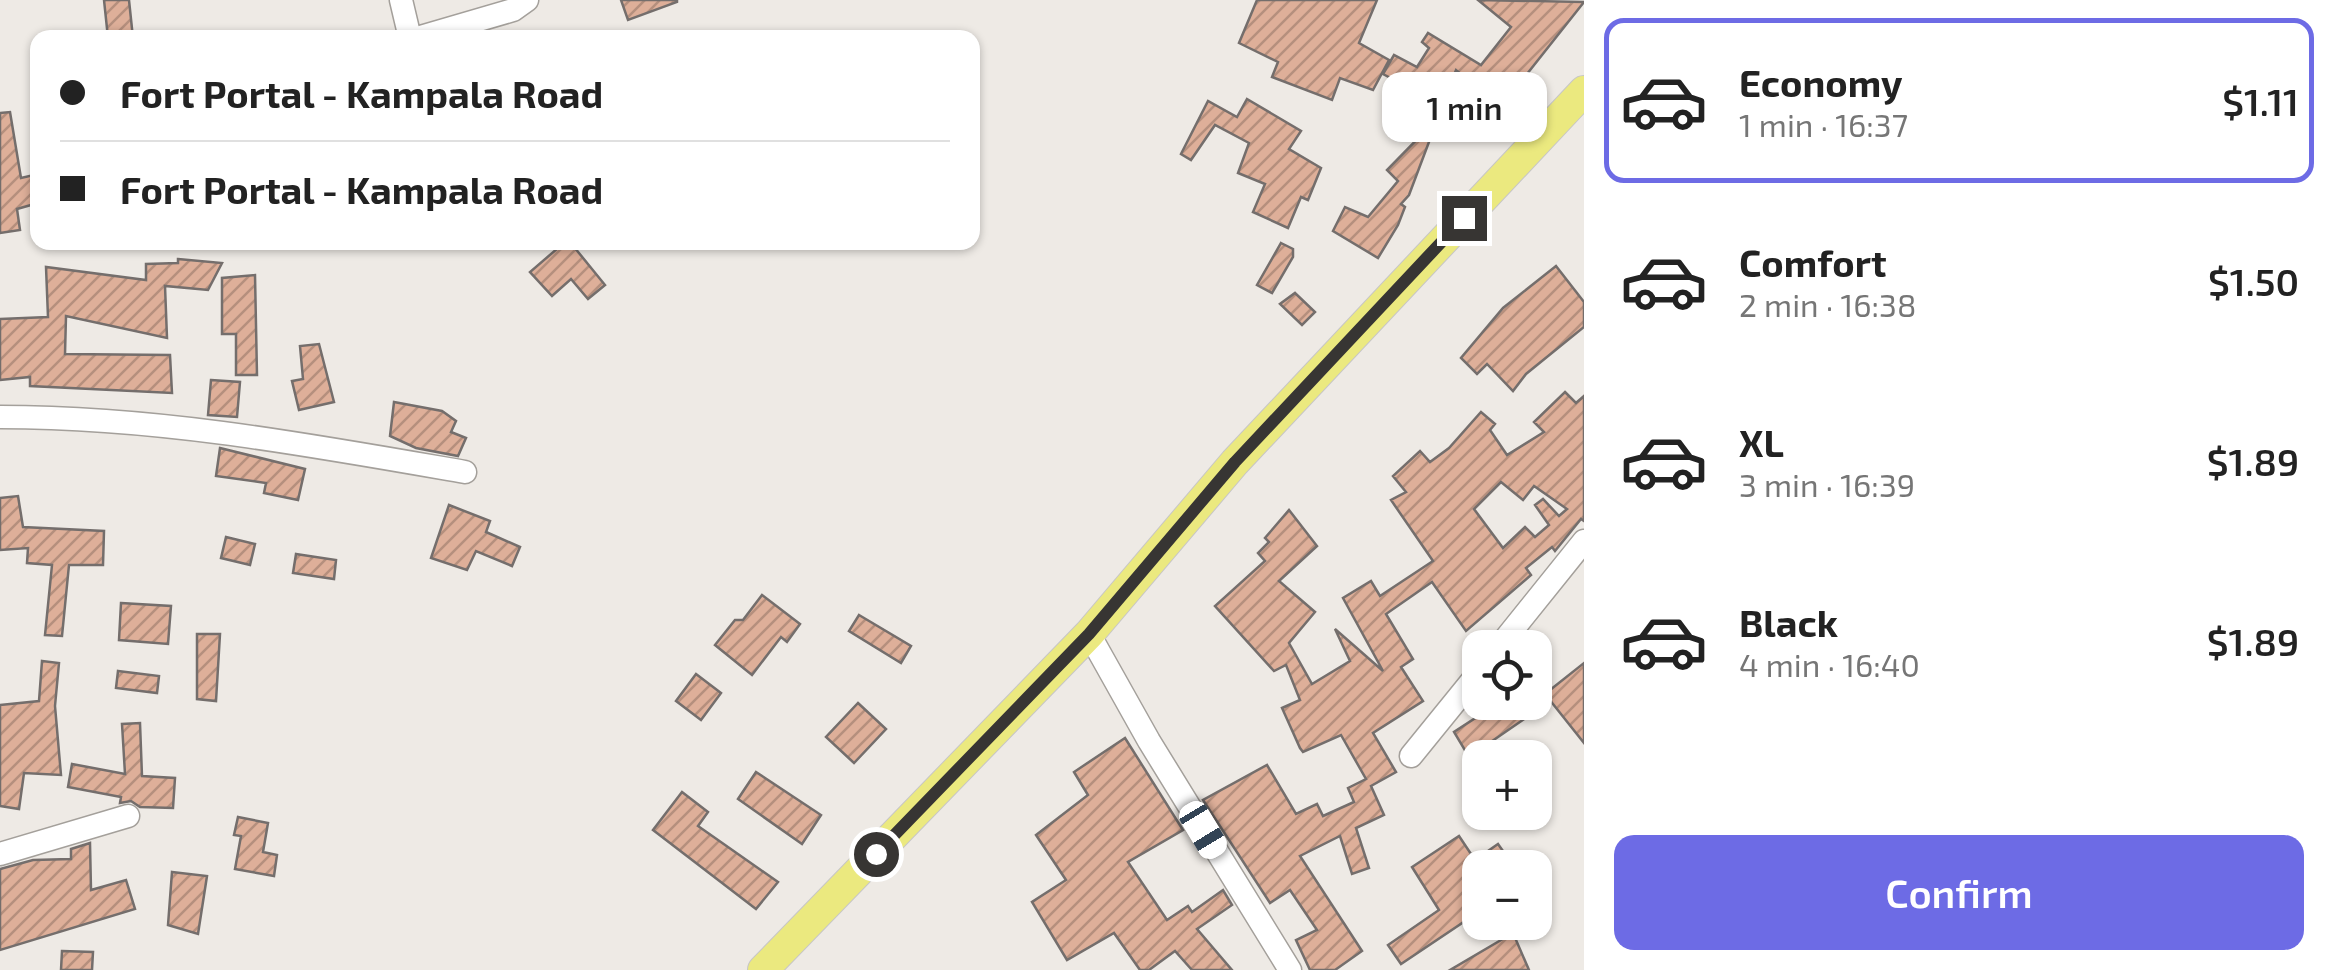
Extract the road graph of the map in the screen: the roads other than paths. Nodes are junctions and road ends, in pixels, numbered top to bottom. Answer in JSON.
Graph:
{"nodes":[{"id":1,"x":401,"y":0,"type":"edge"},
{"id":2,"x":527,"y":0,"type":"edge"},
{"id":3,"x":411,"y":30,"type":"edge"},
{"id":4,"x":442,"y":30,"type":"edge"},
{"id":5,"x":1584,"y":92,"type":"edge"},
{"id":6,"x":0,"y":417,"type":"edge"},
{"id":7,"x":465,"y":472,"type":"dead end"},
{"id":8,"x":1584,"y":541,"type":"edge"},
{"id":9,"x":1512,"y":630,"type":"edge"},
{"id":10,"x":1089,"y":634,"type":"junction"},
{"id":11,"x":1462,"y":694,"type":"edge"},
{"id":12,"x":1412,"y":756,"type":"dead end"},
{"id":13,"x":128,"y":816,"type":"dead end"},
{"id":14,"x":0,"y":854,"type":"edge"},
{"id":15,"x":763,"y":970,"type":"edge"},
{"id":16,"x":1290,"y":970,"type":"edge"}],
"edges":[{"from":1,"to":3,"type":"street"},
{"from":2,"to":4,"type":"street"},
{"from":5,"to":10,"type":"main road"},
{"from":6,"to":7,"type":"street"},
{"from":8,"to":9,"type":"street"},
{"from":10,"to":15,"type":"main road"},
{"from":10,"to":16,"type":"street"},
{"from":11,"to":12,"type":"street"},
{"from":13,"to":14,"type":"street"}]}
